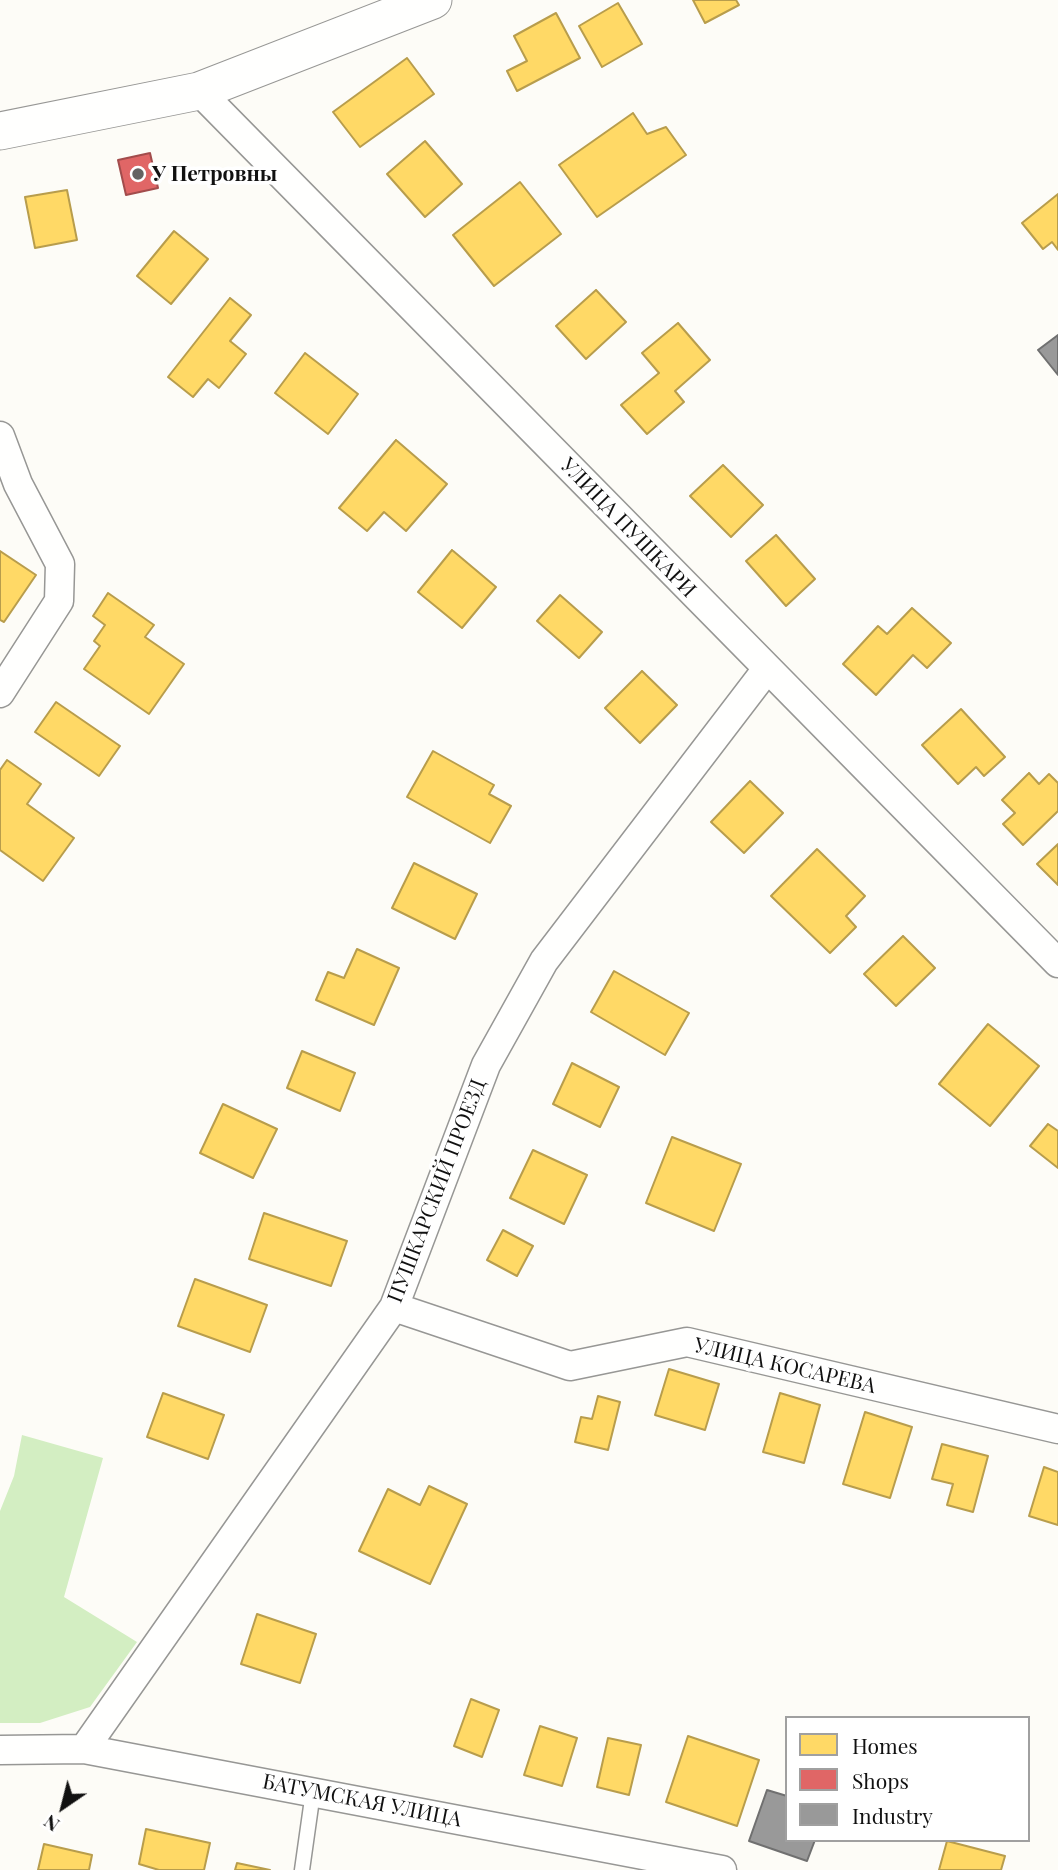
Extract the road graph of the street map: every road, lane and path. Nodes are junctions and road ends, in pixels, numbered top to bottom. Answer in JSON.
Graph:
{"nodes":[{"id":1,"x":433,"y":0,"type":"edge"},
{"id":2,"x":199,"y":91,"type":"junction"},
{"id":3,"x":0,"y":131,"type":"edge"},
{"id":4,"x":0,"y":436,"type":"edge"},
{"id":5,"x":767,"y":669,"type":"junction"},
{"id":6,"x":0,"y":693,"type":"edge"},
{"id":7,"x":1058,"y":963,"type":"edge"},
{"id":8,"x":394,"y":1307,"type":"junction"},
{"id":9,"x":1058,"y":1429,"type":"edge"},
{"id":10,"x":84,"y":1749,"type":"junction"},
{"id":11,"x":0,"y":1750,"type":"edge"},
{"id":12,"x":313,"y":1792,"type":"junction"},
{"id":13,"x":302,"y":1870,"type":"edge"},
{"id":14,"x":722,"y":1870,"type":"edge"}],
"edges":[{"from":1,"to":2,"type":"street"},
{"from":2,"to":3,"type":"street"},
{"from":2,"to":5,"type":"street","name":"УЛИЦА ПУШКАРИ"},
{"from":4,"to":6,"type":"street"},
{"from":5,"to":7,"type":"street","name":"УЛИЦА ПУШКАРИ"},
{"from":5,"to":8,"type":"street","name":"ПУШКАРСКИЙ ПРОЕЗД"},
{"from":8,"to":9,"type":"street","name":"УЛИЦА КОСАРЕВА"},
{"from":8,"to":10,"type":"street","name":"ПУШКАРСКИЙ ПРОЕЗД"},
{"from":10,"to":11,"type":"street","name":"БАТУМСКАЯ УЛИЦА"},
{"from":10,"to":12,"type":"street","name":"БАТУМСКАЯ УЛИЦА"},
{"from":12,"to":13,"type":"lane"},
{"from":12,"to":14,"type":"street","name":"БАТУМСКАЯ УЛИЦА"}]}
